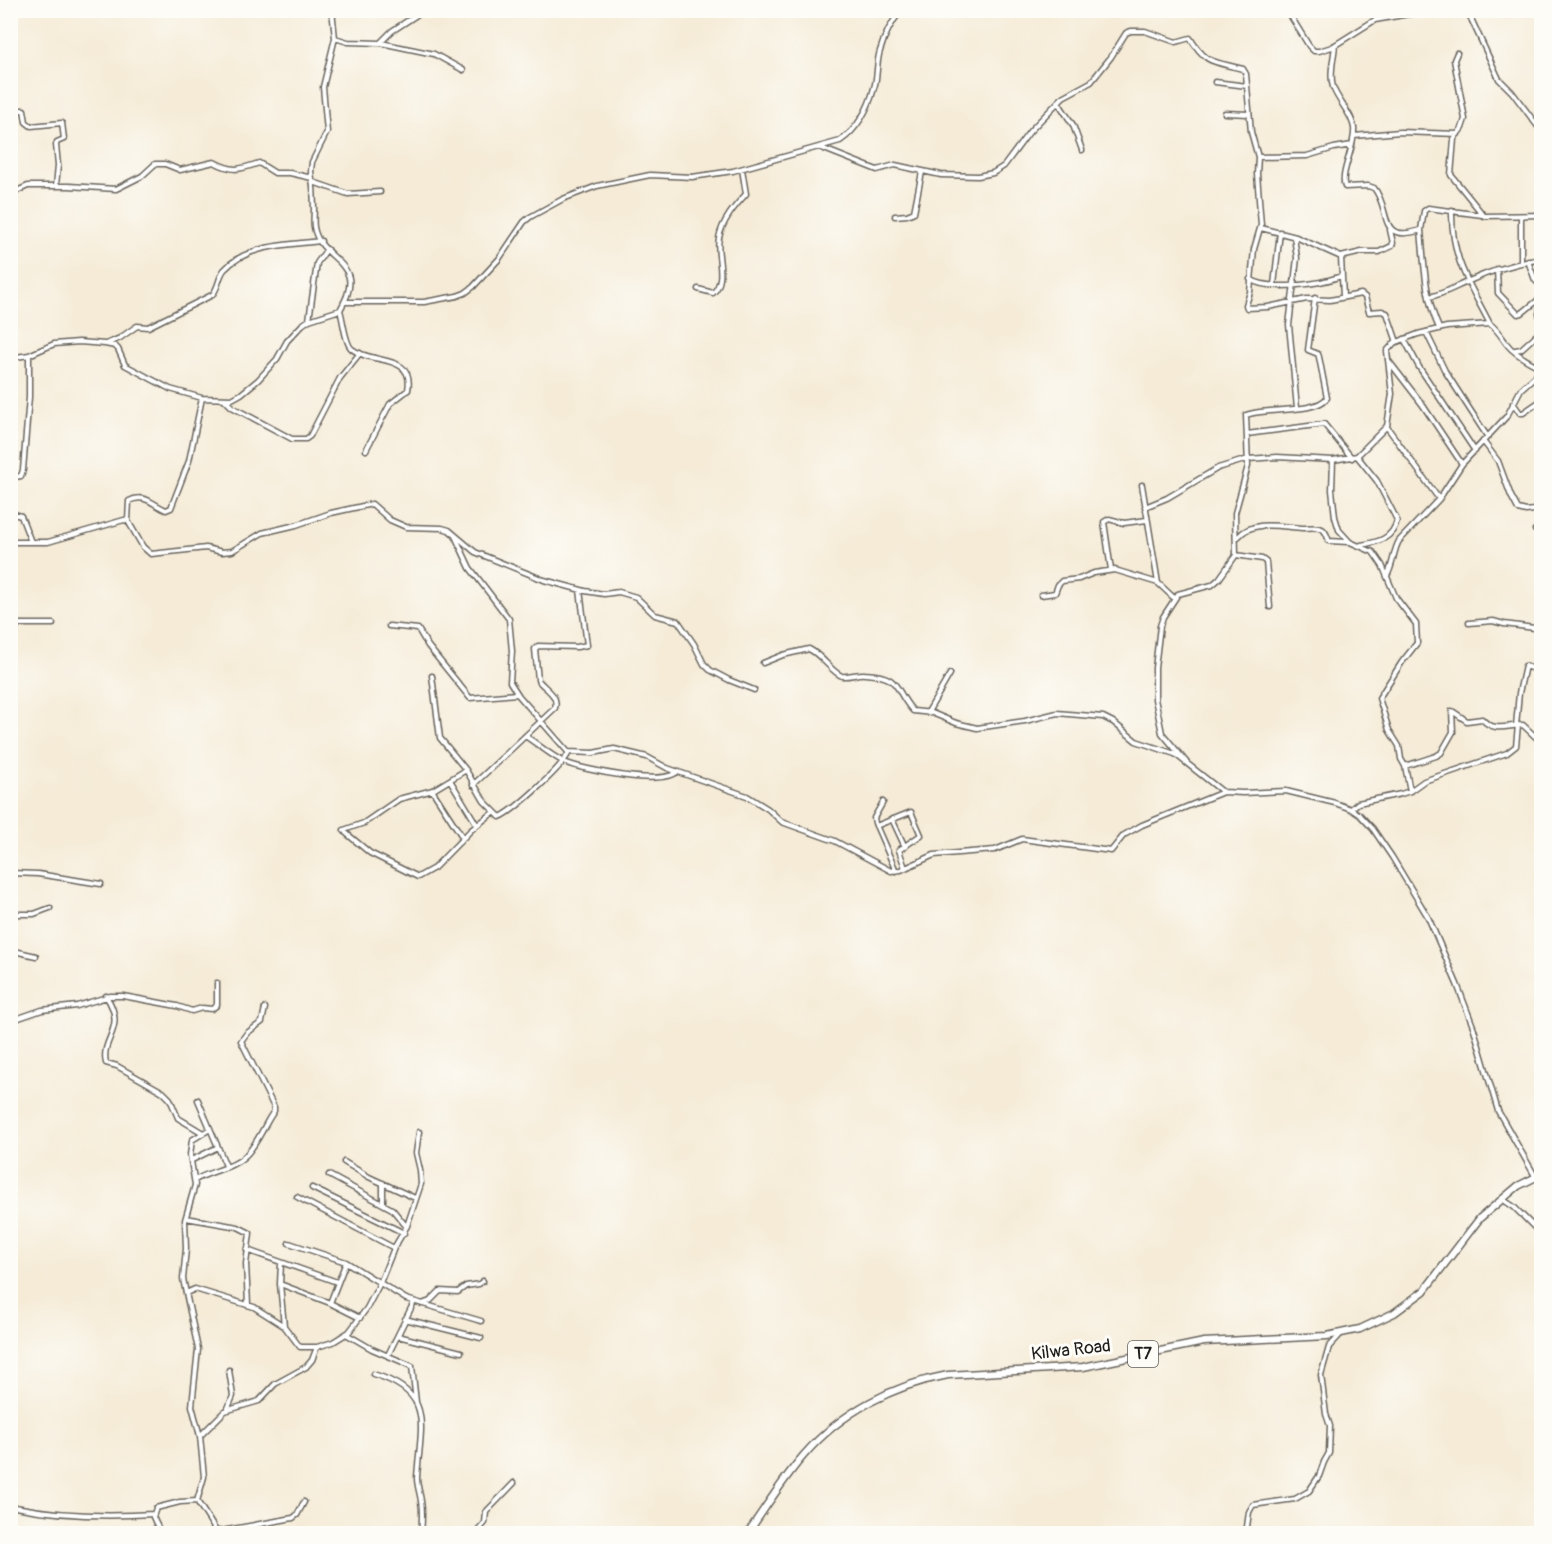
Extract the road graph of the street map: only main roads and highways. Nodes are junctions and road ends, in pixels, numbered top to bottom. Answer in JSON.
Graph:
{"nodes":[{"id":1,"x":1538,"y":1175,"type":"edge"},
{"id":2,"x":747,"y":1533,"type":"edge"}],
"edges":[{"from":1,"to":2,"type":"highway","name":"Kilwa Road","number":"T7"}]}
